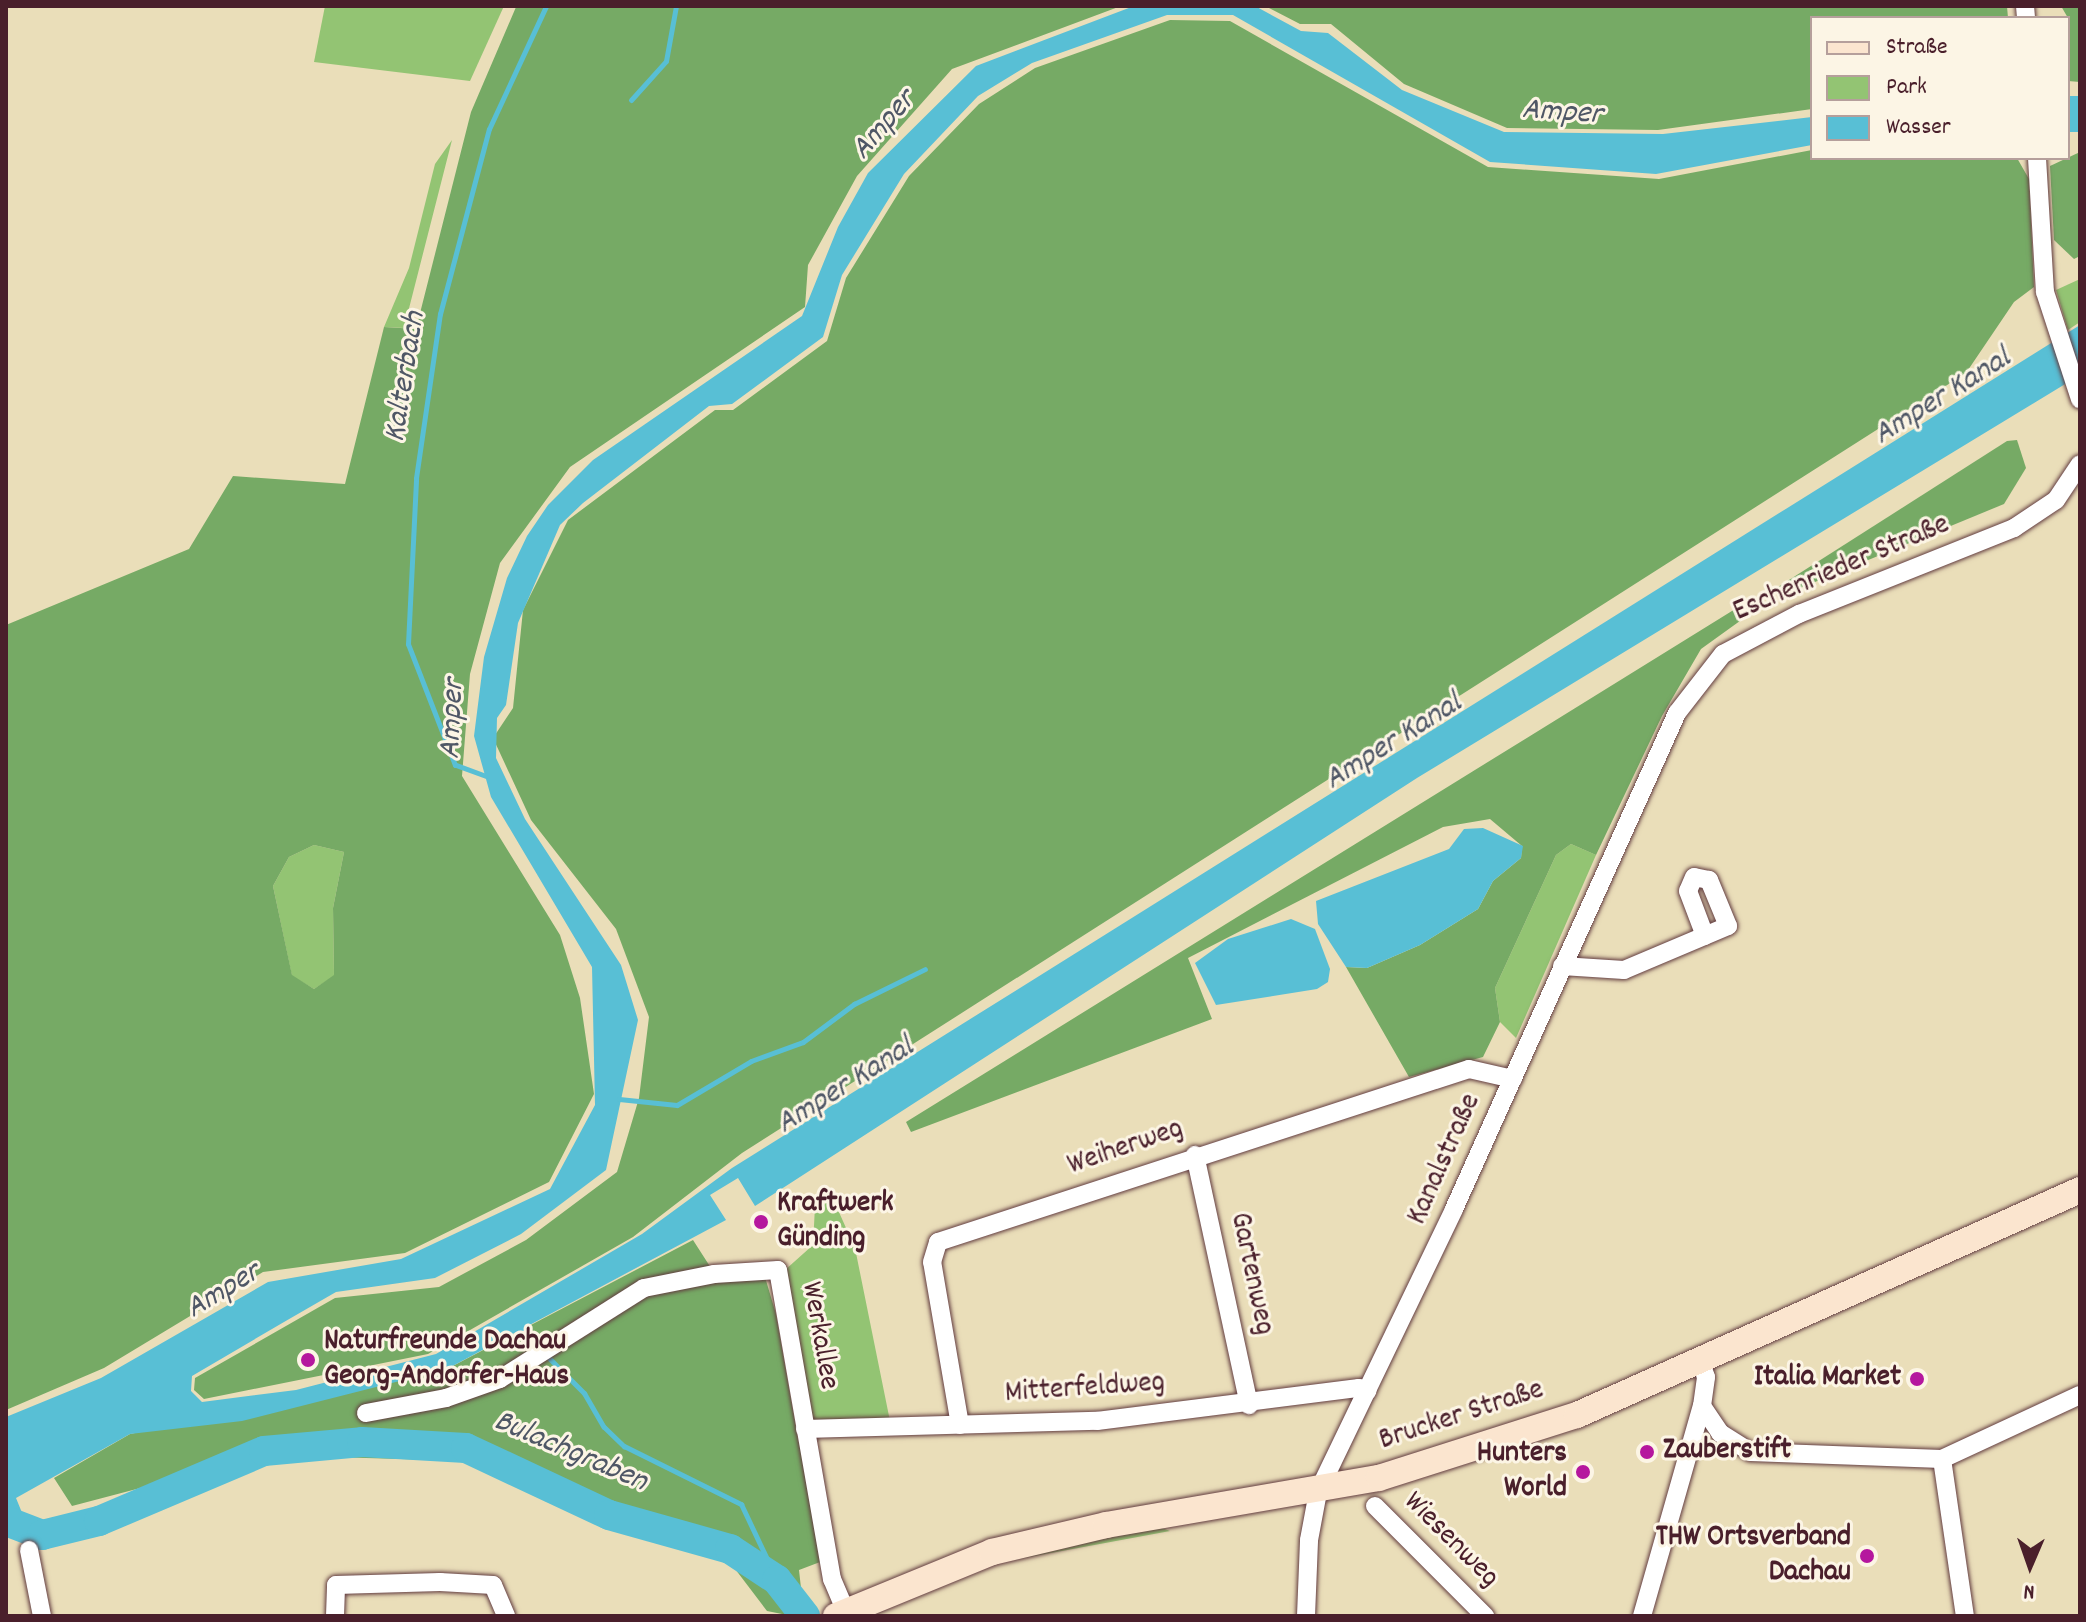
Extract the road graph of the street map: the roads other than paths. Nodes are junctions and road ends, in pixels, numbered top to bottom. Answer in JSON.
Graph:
{"nodes":[{"id":1,"x":2037,"y":160,"type":"edge"},
{"id":2,"x":2078,"y":394,"type":"edge"},
{"id":3,"x":2080,"y":464,"type":"edge"},
{"id":4,"x":1615,"y":847,"type":"joint"},
{"id":5,"x":1705,"y":936,"type":"dead end"},
{"id":6,"x":1562,"y":966,"type":"junction"},
{"id":7,"x":1513,"y":1079,"type":"junction"},
{"id":8,"x":1195,"y":1155,"type":"junction"},
{"id":9,"x":2080,"y":1190,"type":"edge"},
{"id":10,"x":1701,"y":1363,"type":"junction"},
{"id":11,"x":1368,"y":1391,"type":"junction"},
{"id":12,"x":2080,"y":1395,"type":"edge"},
{"id":13,"x":1249,"y":1405,"type":"junction"},
{"id":14,"x":1702,"y":1406,"type":"junction"},
{"id":15,"x":366,"y":1413,"type":"dead end"},
{"id":16,"x":960,"y":1425,"type":"junction"},
{"id":17,"x":805,"y":1429,"type":"junction"},
{"id":18,"x":1942,"y":1459,"type":"junction"},
{"id":19,"x":1318,"y":1492,"type":"junction"},
{"id":20,"x":1375,"y":1506,"type":"dead end"},
{"id":21,"x":29,"y":1550,"type":"dead end"},
{"id":22,"x":841,"y":1614,"type":"edge"},
{"id":23,"x":42,"y":1616,"type":"edge"},
{"id":24,"x":335,"y":1616,"type":"edge"},
{"id":25,"x":506,"y":1616,"type":"edge"},
{"id":26,"x":1306,"y":1616,"type":"edge"},
{"id":27,"x":1485,"y":1616,"type":"edge"},
{"id":28,"x":1642,"y":1616,"type":"edge"},
{"id":29,"x":1965,"y":1616,"type":"edge"}],
"edges":[{"from":1,"to":2,"type":"street"},
{"from":3,"to":4,"type":"street","name":"Eschenrieder Straße"},
{"from":4,"to":6,"type":"street","name":"Kanalstraße"},
{"from":5,"to":6,"type":"street"},
{"from":6,"to":7,"type":"street","name":"Kanalstraße"},
{"from":7,"to":8,"type":"street","name":"Weiherweg"},
{"from":7,"to":11,"type":"street","name":"Kanalstraße"},
{"from":8,"to":13,"type":"street","name":"Gartenweg"},
{"from":8,"to":16,"type":"street","name":"Weiherweg"},
{"from":9,"to":10,"type":"main road","name":"Brucker Straße"},
{"from":10,"to":14,"type":"street"},
{"from":10,"to":19,"type":"main road","name":"Brucker Straße"},
{"from":11,"to":13,"type":"street","name":"Mitterfeldweg"},
{"from":11,"to":19,"type":"street","name":"Kanalstraße"},
{"from":12,"to":18,"type":"street"},
{"from":13,"to":16,"type":"street","name":"Mitterfeldweg"},
{"from":14,"to":18,"type":"street"},
{"from":14,"to":28,"type":"street"},
{"from":15,"to":17,"type":"street","name":"Werkallee"},
{"from":16,"to":17,"type":"street","name":"Mitterfeldweg"},
{"from":17,"to":22,"type":"street","name":"Werkallee"},
{"from":18,"to":29,"type":"street"},
{"from":19,"to":22,"type":"main road","name":"Brucker Straße"},
{"from":19,"to":26,"type":"street","name":"Kanalstraße"},
{"from":20,"to":27,"type":"street","name":"Wiesenweg"},
{"from":21,"to":23,"type":"street"},
{"from":24,"to":25,"type":"street"}]}
